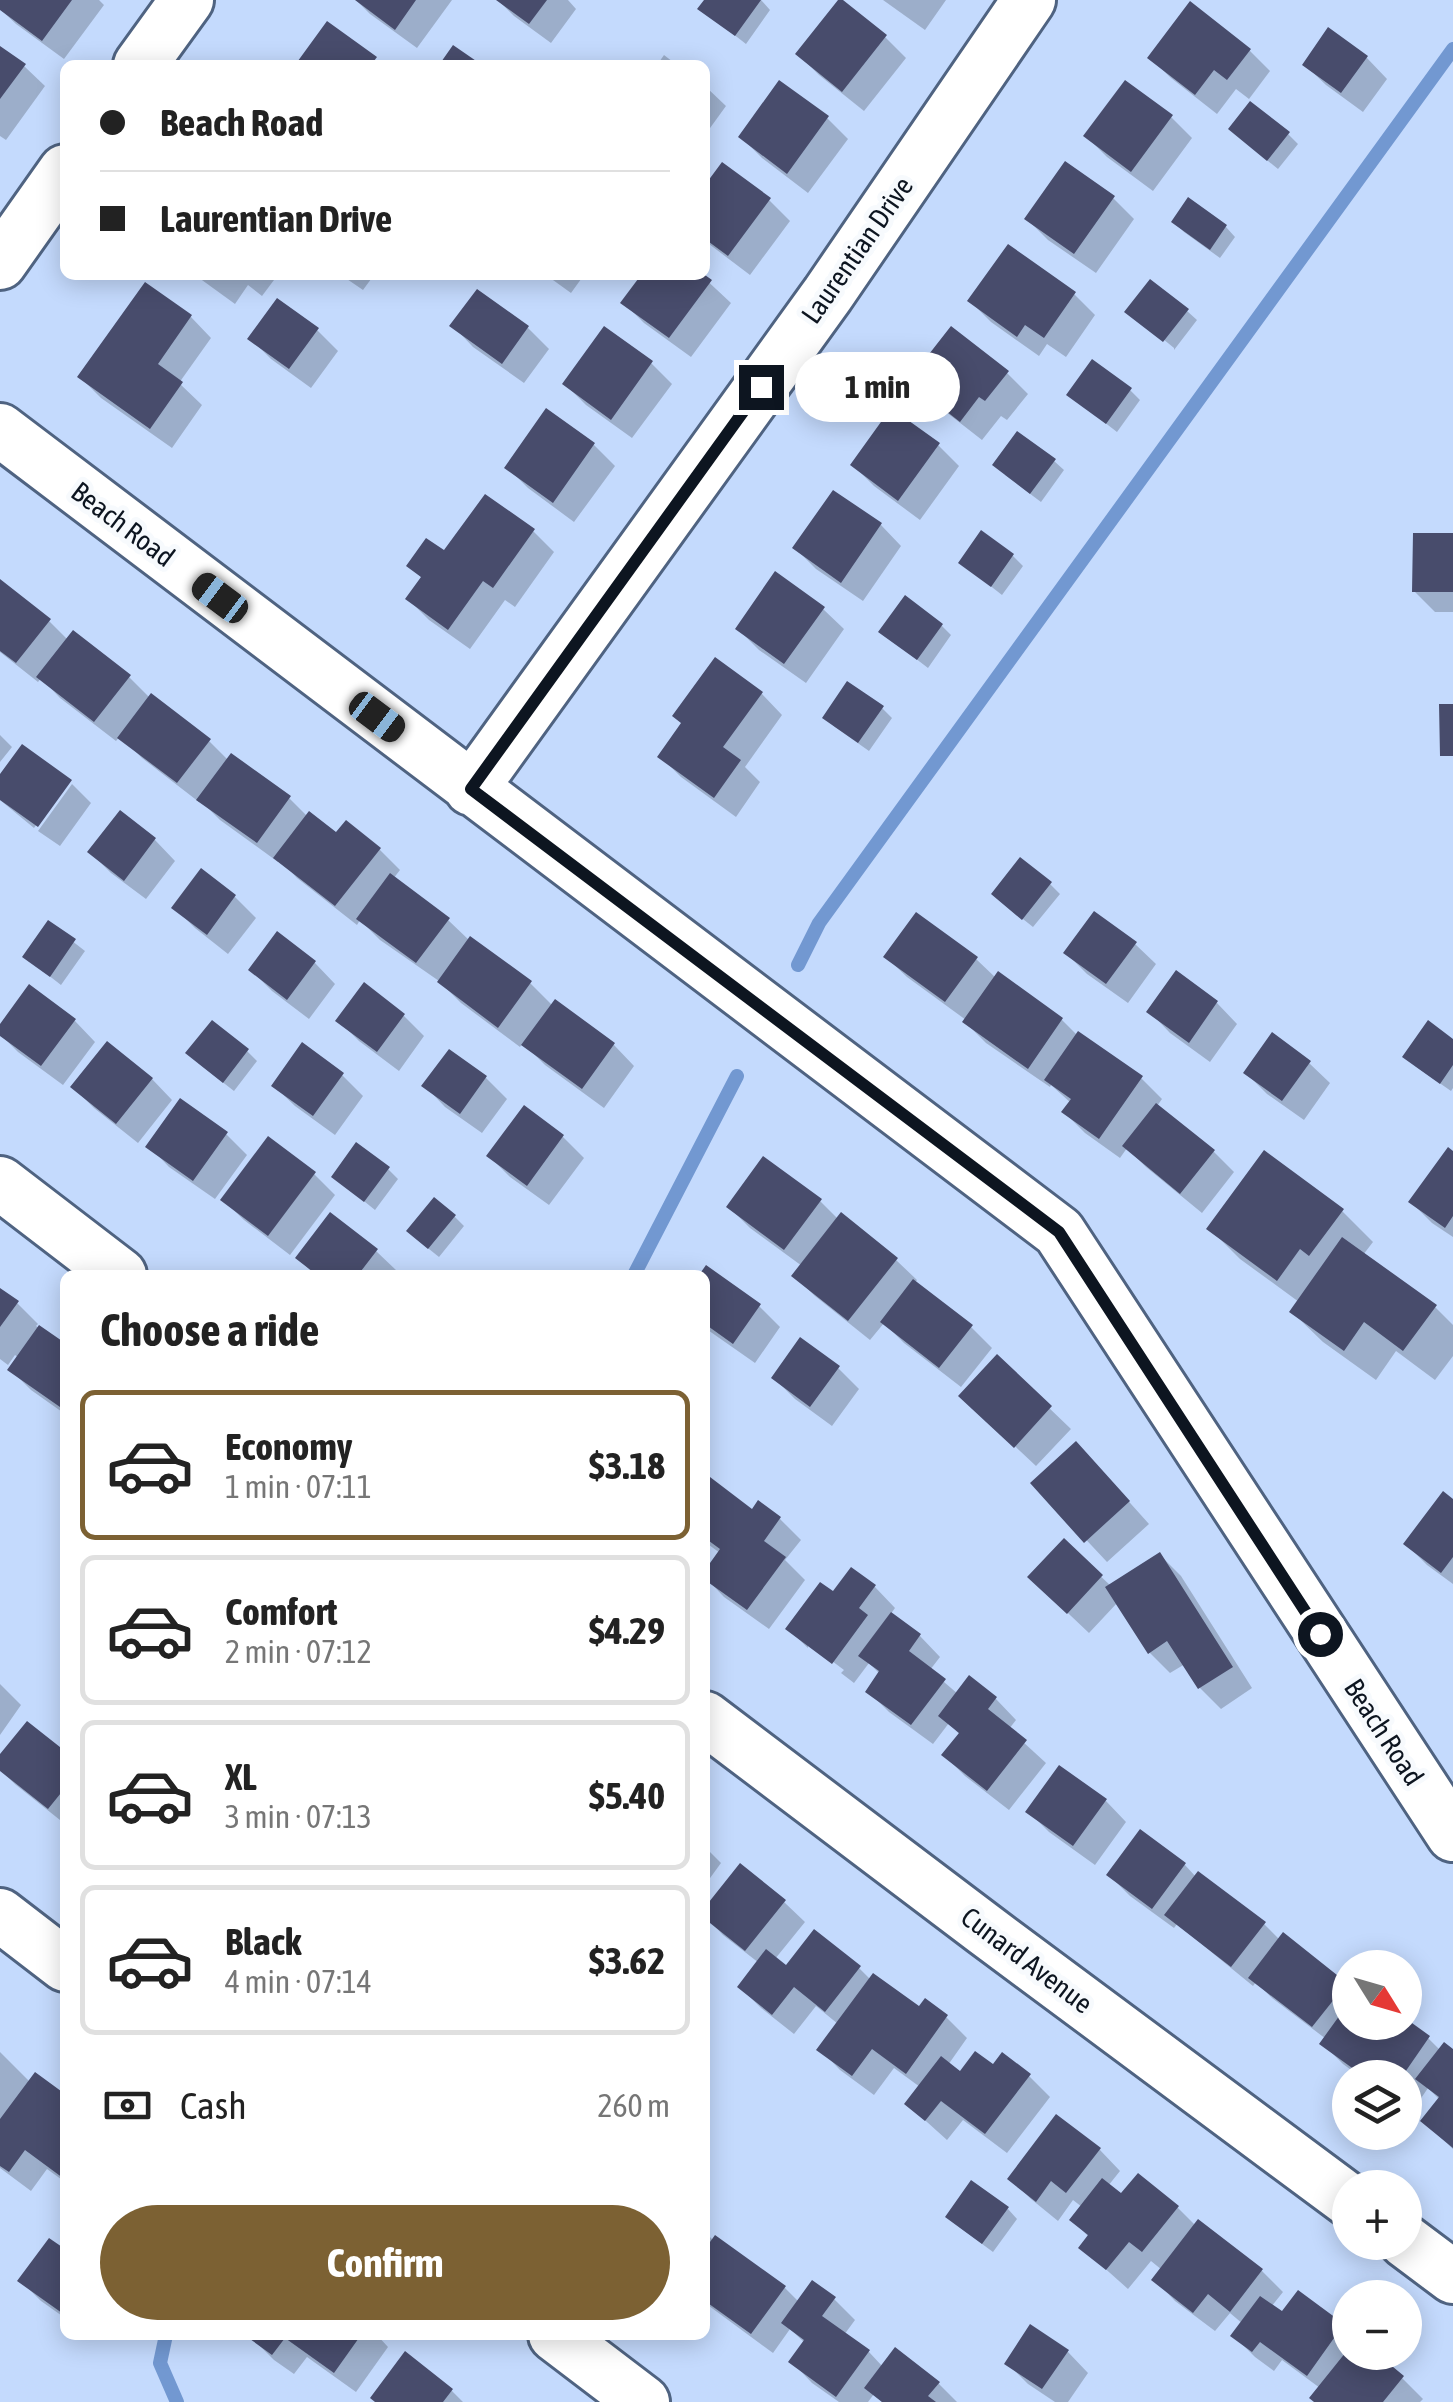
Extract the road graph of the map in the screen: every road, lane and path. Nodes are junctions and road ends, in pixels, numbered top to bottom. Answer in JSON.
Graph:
{"nodes":[{"id":1,"x":187,"y":0,"type":"edge"},
{"id":2,"x":1029,"y":0,"type":"edge"},
{"id":3,"x":144,"y":60,"type":"edge"},
{"id":4,"x":60,"y":178,"type":"edge"},
{"id":5,"x":0,"y":263,"type":"edge"},
{"id":6,"x":0,"y":430,"type":"edge"},
{"id":7,"x":471,"y":789,"type":"junction"},
{"id":8,"x":0,"y":1183,"type":"edge"},
{"id":9,"x":113,"y":1270,"type":"edge"},
{"id":10,"x":710,"y":1722,"type":"edge"},
{"id":11,"x":1453,"y":1835,"type":"edge"},
{"id":12,"x":0,"y":1916,"type":"edge"},
{"id":13,"x":60,"y":1960,"type":"edge"},
{"id":14,"x":1332,"y":2188,"type":"edge"},
{"id":15,"x":1422,"y":2254,"type":"edge"},
{"id":16,"x":1453,"y":2277,"type":"edge"},
{"id":17,"x":562,"y":2340,"type":"edge"},
{"id":18,"x":644,"y":2402,"type":"edge"}],
"edges":[{"from":1,"to":3,"type":"street"},
{"from":2,"to":7,"type":"street","name":"Laurentian Drive"},
{"from":4,"to":5,"type":"street"},
{"from":6,"to":7,"type":"street","name":"Beach Road"},
{"from":7,"to":11,"type":"street","name":"Beach Road"},
{"from":8,"to":9,"type":"street"},
{"from":10,"to":14,"type":"street","name":"Cunard Avenue"},
{"from":12,"to":13,"type":"street"},
{"from":15,"to":16,"type":"street"},
{"from":17,"to":18,"type":"street"}]}
